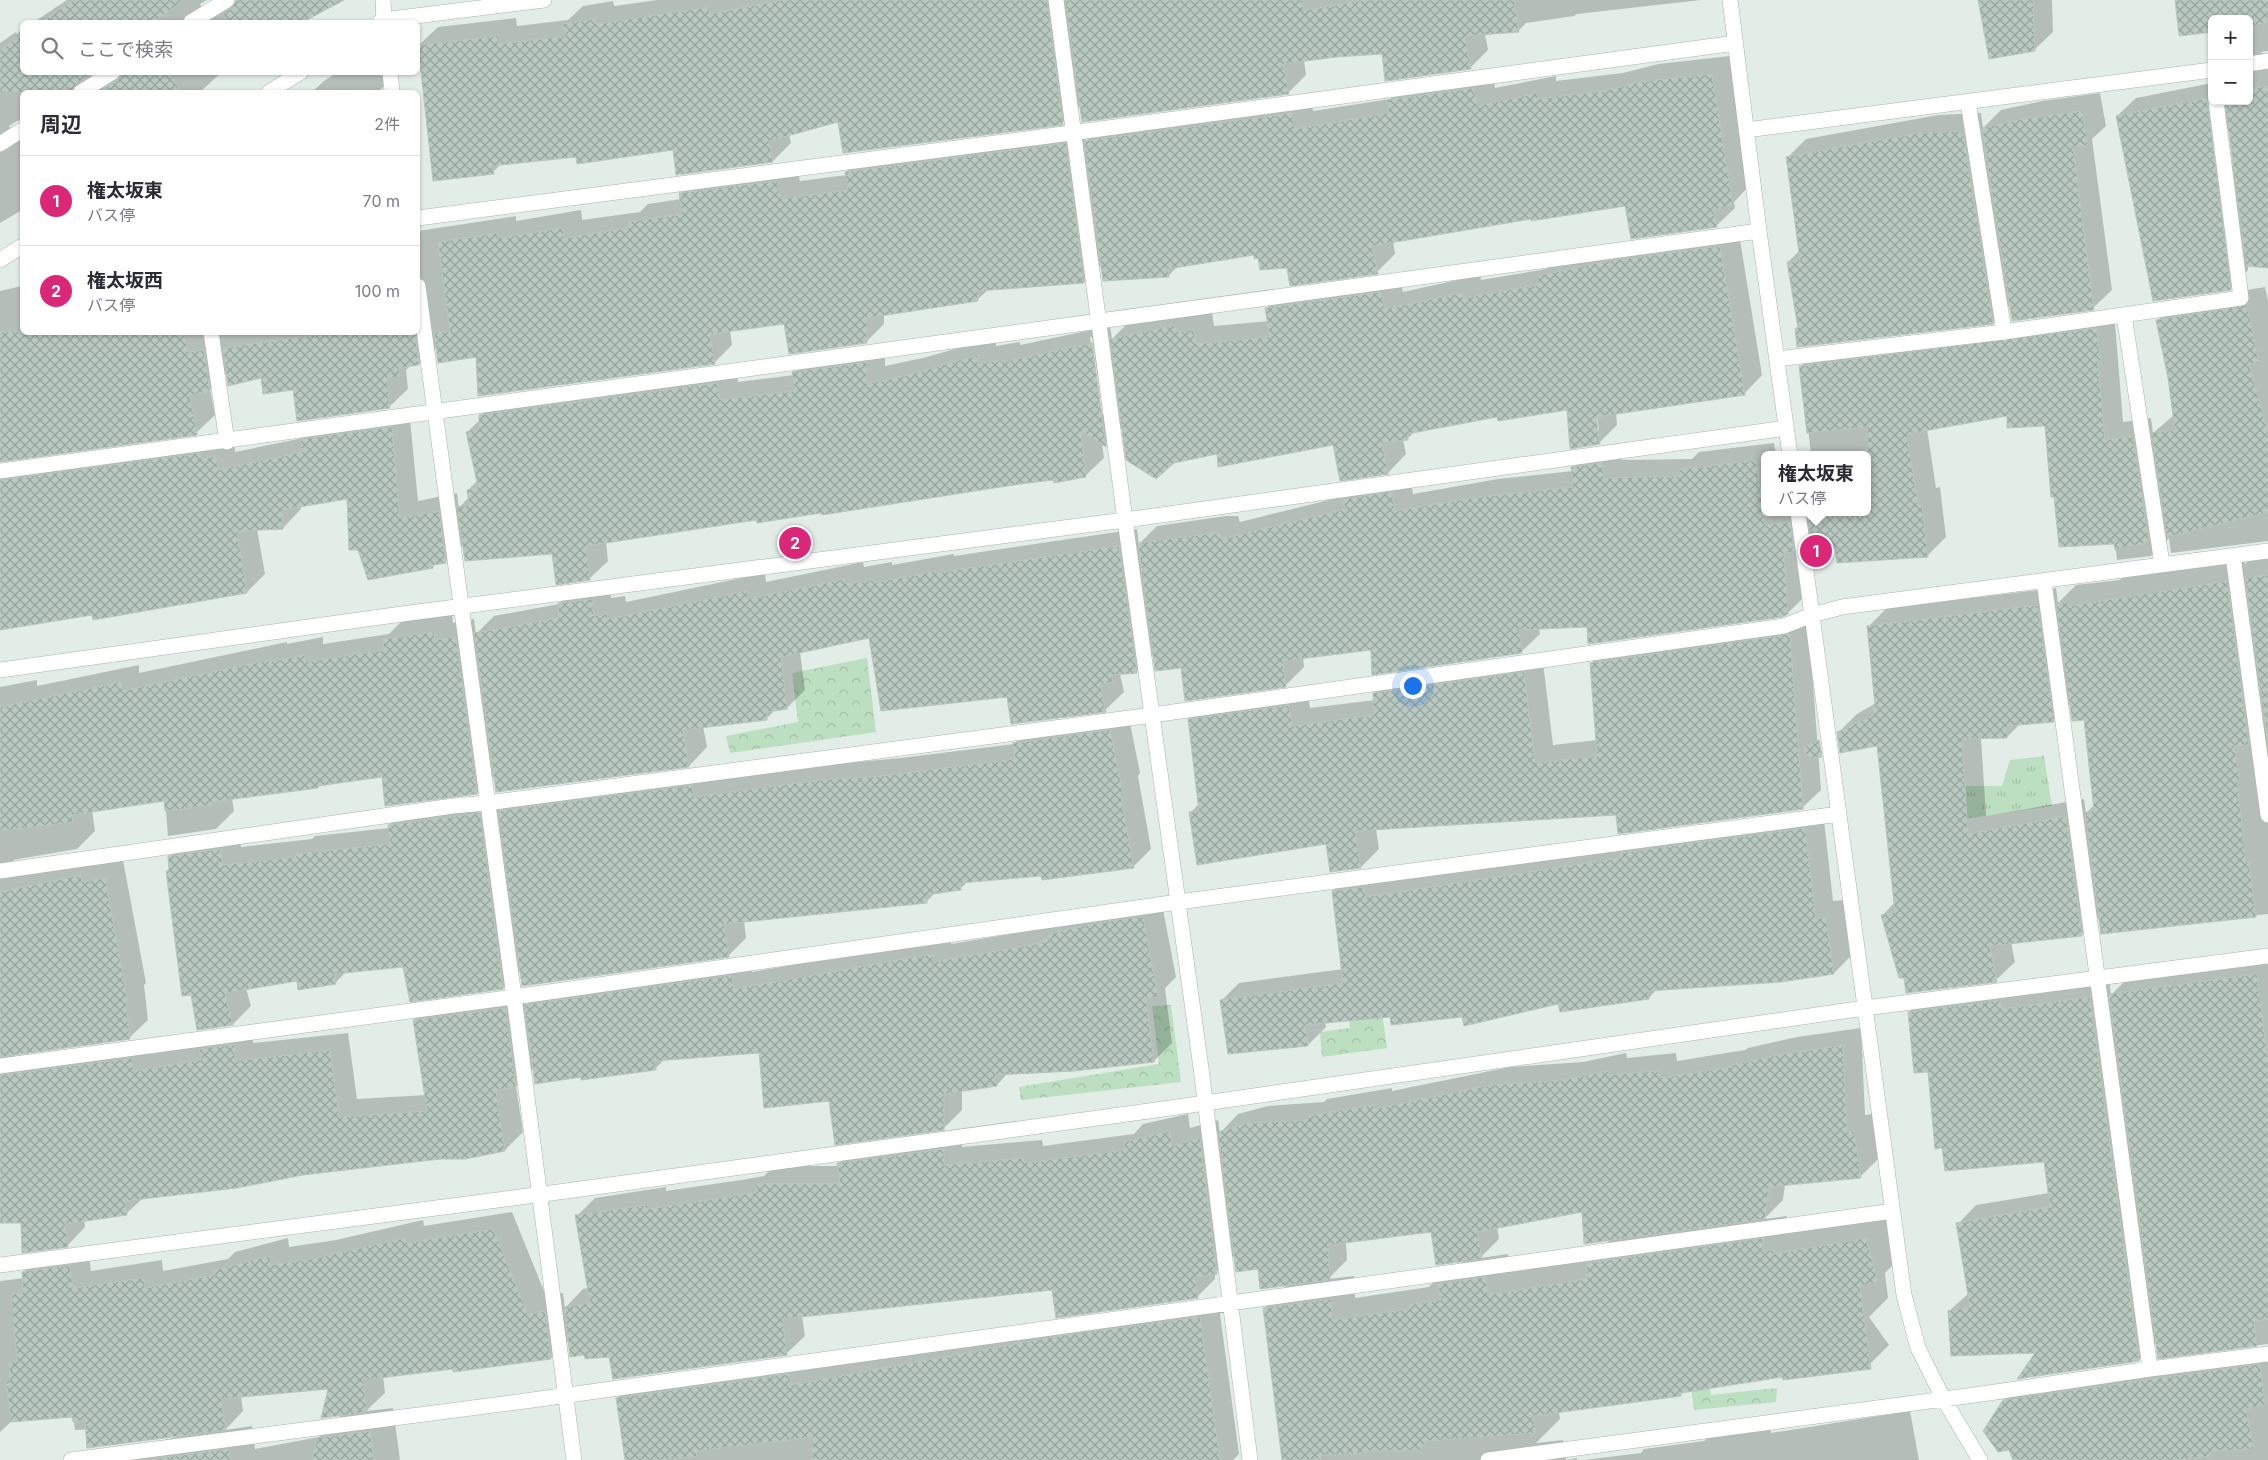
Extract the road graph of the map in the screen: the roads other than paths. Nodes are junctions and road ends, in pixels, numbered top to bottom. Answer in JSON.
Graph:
{"nodes":[{"id":1,"x":227,"y":0,"type":"edge"},
{"id":2,"x":382,"y":0,"type":"edge"},
{"id":3,"x":544,"y":0,"type":"edge"},
{"id":4,"x":1056,"y":0,"type":"edge"},
{"id":5,"x":1730,"y":0,"type":"edge"},
{"id":6,"x":195,"y":20,"type":"edge"},
{"id":7,"x":382,"y":20,"type":"edge"},
{"id":8,"x":397,"y":20,"type":"edge"},
{"id":9,"x":1736,"y":43,"type":"junction"},
{"id":10,"x":2268,"y":61,"type":"edge"},
{"id":11,"x":2253,"y":63,"type":"edge"},
{"id":12,"x":2208,"y":72,"type":"edge"},
{"id":13,"x":108,"y":75,"type":"edge"},
{"id":14,"x":296,"y":75,"type":"edge"},
{"id":15,"x":390,"y":75,"type":"edge"},
{"id":16,"x":84,"y":90,"type":"edge"},
{"id":17,"x":272,"y":90,"type":"edge"},
{"id":18,"x":392,"y":90,"type":"edge"},
{"id":19,"x":1968,"y":102,"type":"junction"},
{"id":20,"x":2217,"y":105,"type":"edge"},
{"id":21,"x":1746,"y":130,"type":"junction"},
{"id":22,"x":20,"y":131,"type":"edge"},
{"id":23,"x":1073,"y":132,"type":"junction"},
{"id":24,"x":0,"y":144,"type":"edge"},
{"id":25,"x":420,"y":218,"type":"edge"},
{"id":26,"x":1759,"y":231,"type":"junction"},
{"id":27,"x":20,"y":247,"type":"edge"},
{"id":28,"x":0,"y":260,"type":"edge"},
{"id":29,"x":420,"y":301,"type":"edge"},
{"id":30,"x":2124,"y":315,"type":"junction"},
{"id":31,"x":1100,"y":323,"type":"junction"},
{"id":32,"x":2004,"y":332,"type":"junction"},
{"id":33,"x":211,"y":335,"type":"edge"},
{"id":34,"x":1777,"y":360,"type":"junction"},
{"id":35,"x":435,"y":411,"type":"junction"},
{"id":36,"x":1786,"y":428,"type":"junction"},
{"id":37,"x":227,"y":442,"type":"junction"},
{"id":38,"x":1789,"y":451,"type":"edge"},
{"id":39,"x":0,"y":471,"type":"edge"},
{"id":40,"x":1799,"y":516,"type":"edge"},
{"id":41,"x":1125,"y":520,"type":"junction"},
{"id":42,"x":2268,"y":551,"type":"edge"},
{"id":43,"x":2233,"y":556,"type":"junction"},
{"id":44,"x":2162,"y":564,"type":"junction"},
{"id":45,"x":2044,"y":581,"type":"junction"},
{"id":46,"x":460,"y":607,"type":"junction"},
{"id":47,"x":1812,"y":615,"type":"junction"},
{"id":48,"x":0,"y":670,"type":"edge"},
{"id":49,"x":1152,"y":715,"type":"junction"},
{"id":50,"x":487,"y":803,"type":"junction"},
{"id":51,"x":1839,"y":814,"type":"junction"},
{"id":52,"x":2268,"y":815,"type":"edge"},
{"id":53,"x":0,"y":871,"type":"edge"},
{"id":54,"x":1178,"y":902,"type":"junction"},
{"id":55,"x":2268,"y":956,"type":"edge"},
{"id":56,"x":2097,"y":979,"type":"junction"},
{"id":57,"x":514,"y":997,"type":"junction"},
{"id":58,"x":1865,"y":1008,"type":"junction"},
{"id":59,"x":0,"y":1066,"type":"edge"},
{"id":60,"x":1206,"y":1103,"type":"junction"},
{"id":61,"x":540,"y":1194,"type":"junction"},
{"id":62,"x":1893,"y":1211,"type":"junction"},
{"id":63,"x":0,"y":1265,"type":"edge"},
{"id":64,"x":1230,"y":1303,"type":"junction"},
{"id":65,"x":2268,"y":1354,"type":"edge"},
{"id":66,"x":2150,"y":1369,"type":"junction"},
{"id":67,"x":565,"y":1395,"type":"junction"},
{"id":68,"x":1943,"y":1398,"type":"junction"},
{"id":69,"x":71,"y":1460,"type":"edge"},
{"id":70,"x":574,"y":1460,"type":"edge"},
{"id":71,"x":1250,"y":1460,"type":"edge"},
{"id":72,"x":1488,"y":1460,"type":"edge"},
{"id":73,"x":1980,"y":1460,"type":"edge"}],
"edges":[{"from":1,"to":6,"type":"street"},
{"from":2,"to":7,"type":"street"},
{"from":3,"to":8,"type":"street"},
{"from":4,"to":23,"type":"street"},
{"from":5,"to":9,"type":"street"},
{"from":9,"to":21,"type":"street"},
{"from":9,"to":23,"type":"street"},
{"from":10,"to":11,"type":"street"},
{"from":12,"to":19,"type":"street"},
{"from":13,"to":16,"type":"street"},
{"from":14,"to":17,"type":"street"},
{"from":15,"to":18,"type":"street"},
{"from":19,"to":21,"type":"street"},
{"from":19,"to":32,"type":"street"},
{"from":20,"to":30,"type":"street"},
{"from":21,"to":26,"type":"street"},
{"from":22,"to":24,"type":"street"},
{"from":23,"to":25,"type":"street"},
{"from":23,"to":31,"type":"street"},
{"from":26,"to":31,"type":"street"},
{"from":26,"to":34,"type":"street"},
{"from":27,"to":28,"type":"street"},
{"from":29,"to":35,"type":"street"},
{"from":30,"to":32,"type":"street"},
{"from":30,"to":44,"type":"street"},
{"from":31,"to":35,"type":"street"},
{"from":31,"to":41,"type":"street"},
{"from":32,"to":34,"type":"street"},
{"from":33,"to":37,"type":"street"},
{"from":34,"to":36,"type":"street"},
{"from":35,"to":37,"type":"street"},
{"from":35,"to":46,"type":"street"},
{"from":36,"to":38,"type":"street"},
{"from":36,"to":41,"type":"street"},
{"from":37,"to":39,"type":"street"},
{"from":40,"to":47,"type":"street"},
{"from":41,"to":46,"type":"street"},
{"from":41,"to":49,"type":"street"},
{"from":42,"to":43,"type":"street"},
{"from":43,"to":44,"type":"street"},
{"from":43,"to":52,"type":"street"},
{"from":44,"to":45,"type":"street"},
{"from":45,"to":47,"type":"street"},
{"from":45,"to":56,"type":"street"},
{"from":46,"to":48,"type":"street"},
{"from":46,"to":50,"type":"street"},
{"from":47,"to":49,"type":"street"},
{"from":47,"to":51,"type":"street"},
{"from":49,"to":50,"type":"street"},
{"from":49,"to":54,"type":"street"},
{"from":50,"to":53,"type":"street"},
{"from":50,"to":57,"type":"street"},
{"from":51,"to":54,"type":"street"},
{"from":51,"to":58,"type":"street"},
{"from":54,"to":57,"type":"street"},
{"from":54,"to":60,"type":"street"},
{"from":55,"to":56,"type":"street"},
{"from":56,"to":58,"type":"street"},
{"from":56,"to":66,"type":"street"},
{"from":57,"to":59,"type":"street"},
{"from":57,"to":61,"type":"street"},
{"from":58,"to":60,"type":"street"},
{"from":58,"to":62,"type":"street"},
{"from":60,"to":61,"type":"street"},
{"from":60,"to":64,"type":"street"},
{"from":61,"to":63,"type":"street"},
{"from":61,"to":67,"type":"street"},
{"from":62,"to":64,"type":"street"},
{"from":62,"to":68,"type":"street"},
{"from":64,"to":67,"type":"street"},
{"from":64,"to":71,"type":"street"},
{"from":65,"to":66,"type":"street"},
{"from":66,"to":68,"type":"street"},
{"from":67,"to":69,"type":"street"},
{"from":67,"to":70,"type":"street"},
{"from":68,"to":72,"type":"street"},
{"from":68,"to":73,"type":"street"}]}
